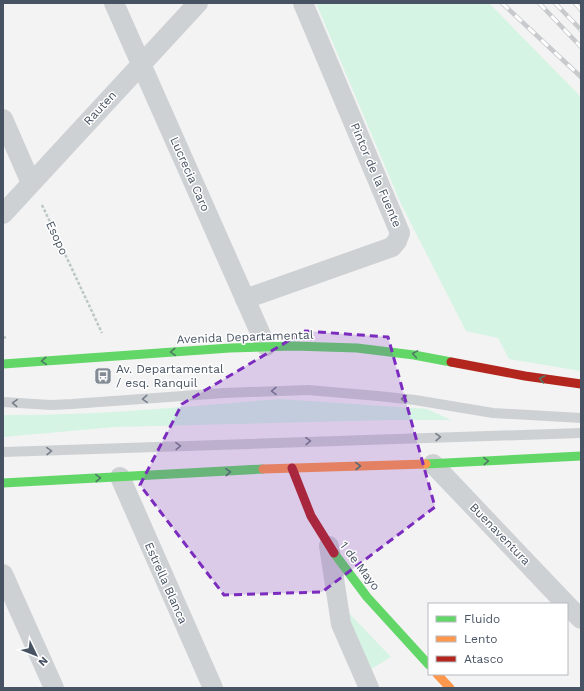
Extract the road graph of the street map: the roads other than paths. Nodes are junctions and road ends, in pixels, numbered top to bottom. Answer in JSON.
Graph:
{"nodes":[{"id":1,"x":114,"y":3,"type":"edge"},
{"id":2,"x":198,"y":3,"type":"edge"},
{"id":3,"x":303,"y":3,"type":"edge"},
{"id":4,"x":141,"y":64,"type":"junction"},
{"id":5,"x":3,"y":119,"type":"edge"},
{"id":6,"x":32,"y":183,"type":"junction"},
{"id":7,"x":3,"y":214,"type":"edge"},
{"id":8,"x":245,"y":299,"type":"junction"},
{"id":9,"x":266,"y":346,"type":"junction"},
{"id":10,"x":3,"y":364,"type":"edge"},
{"id":11,"x":581,"y":384,"type":"edge"},
{"id":12,"x":3,"y":402,"type":"edge"},
{"id":13,"x":581,"y":418,"type":"edge"},
{"id":14,"x":581,"y":433,"type":"edge"},
{"id":15,"x":3,"y":452,"type":"edge"},
{"id":16,"x":581,"y":456,"type":"edge"},
{"id":17,"x":433,"y":464,"type":"junction"},
{"id":18,"x":292,"y":468,"type":"junction"},
{"id":19,"x":120,"y":477,"type":"junction"},
{"id":20,"x":3,"y":483,"type":"edge"},
{"id":21,"x":329,"y":546,"type":"junction"},
{"id":22,"x":3,"y":574,"type":"edge"},
{"id":23,"x":566,"y":603,"type":"edge"},
{"id":24,"x":568,"y":605,"type":"edge"},
{"id":25,"x":581,"y":619,"type":"edge"},
{"id":26,"x":428,"y":665,"type":"edge"},
{"id":27,"x":438,"y":675,"type":"edge"},
{"id":28,"x":54,"y":688,"type":"edge"},
{"id":29,"x":213,"y":688,"type":"edge"},
{"id":30,"x":370,"y":688,"type":"edge"},
{"id":31,"x":450,"y":688,"type":"edge"}],
"edges":[{"from":1,"to":4,"type":"street","name":"Lucrecia Caro"},
{"from":2,"to":4,"type":"street","name":"Rauten"},
{"from":3,"to":8,"type":"street","name":"Pintor de la Fuente"},
{"from":4,"to":6,"type":"street","name":"Rauten"},
{"from":4,"to":8,"type":"street","name":"Lucrecia Caro"},
{"from":5,"to":6,"type":"street"},
{"from":6,"to":7,"type":"street","name":"Rauten"},
{"from":8,"to":9,"type":"street","name":"Lucrecia Caro"},
{"from":9,"to":10,"type":"main road","name":"Avenida Departamental","one_way":true},
{"from":11,"to":9,"type":"main road","name":"Avenida Departamental","one_way":true},
{"from":13,"to":12,"type":"lane","one_way":true},
{"from":15,"to":14,"type":"lane","one_way":true},
{"from":17,"to":16,"type":"main road","one_way":true},
{"from":18,"to":17,"type":"main road","one_way":true},
{"from":17,"to":23,"type":"street","name":"Buenaventura"},
{"from":19,"to":18,"type":"main road","one_way":true},
{"from":18,"to":21,"type":"main road","name":"1 de Mayo"},
{"from":20,"to":19,"type":"main road","one_way":true},
{"from":19,"to":29,"type":"street","name":"Estrella Blanca"},
{"from":21,"to":26,"type":"main road","name":"1 de Mayo"},
{"from":21,"to":30,"type":"street"},
{"from":22,"to":28,"type":"street"},
{"from":24,"to":25,"type":"street","name":"Buenaventura"},
{"from":27,"to":31,"type":"main road"}]}
